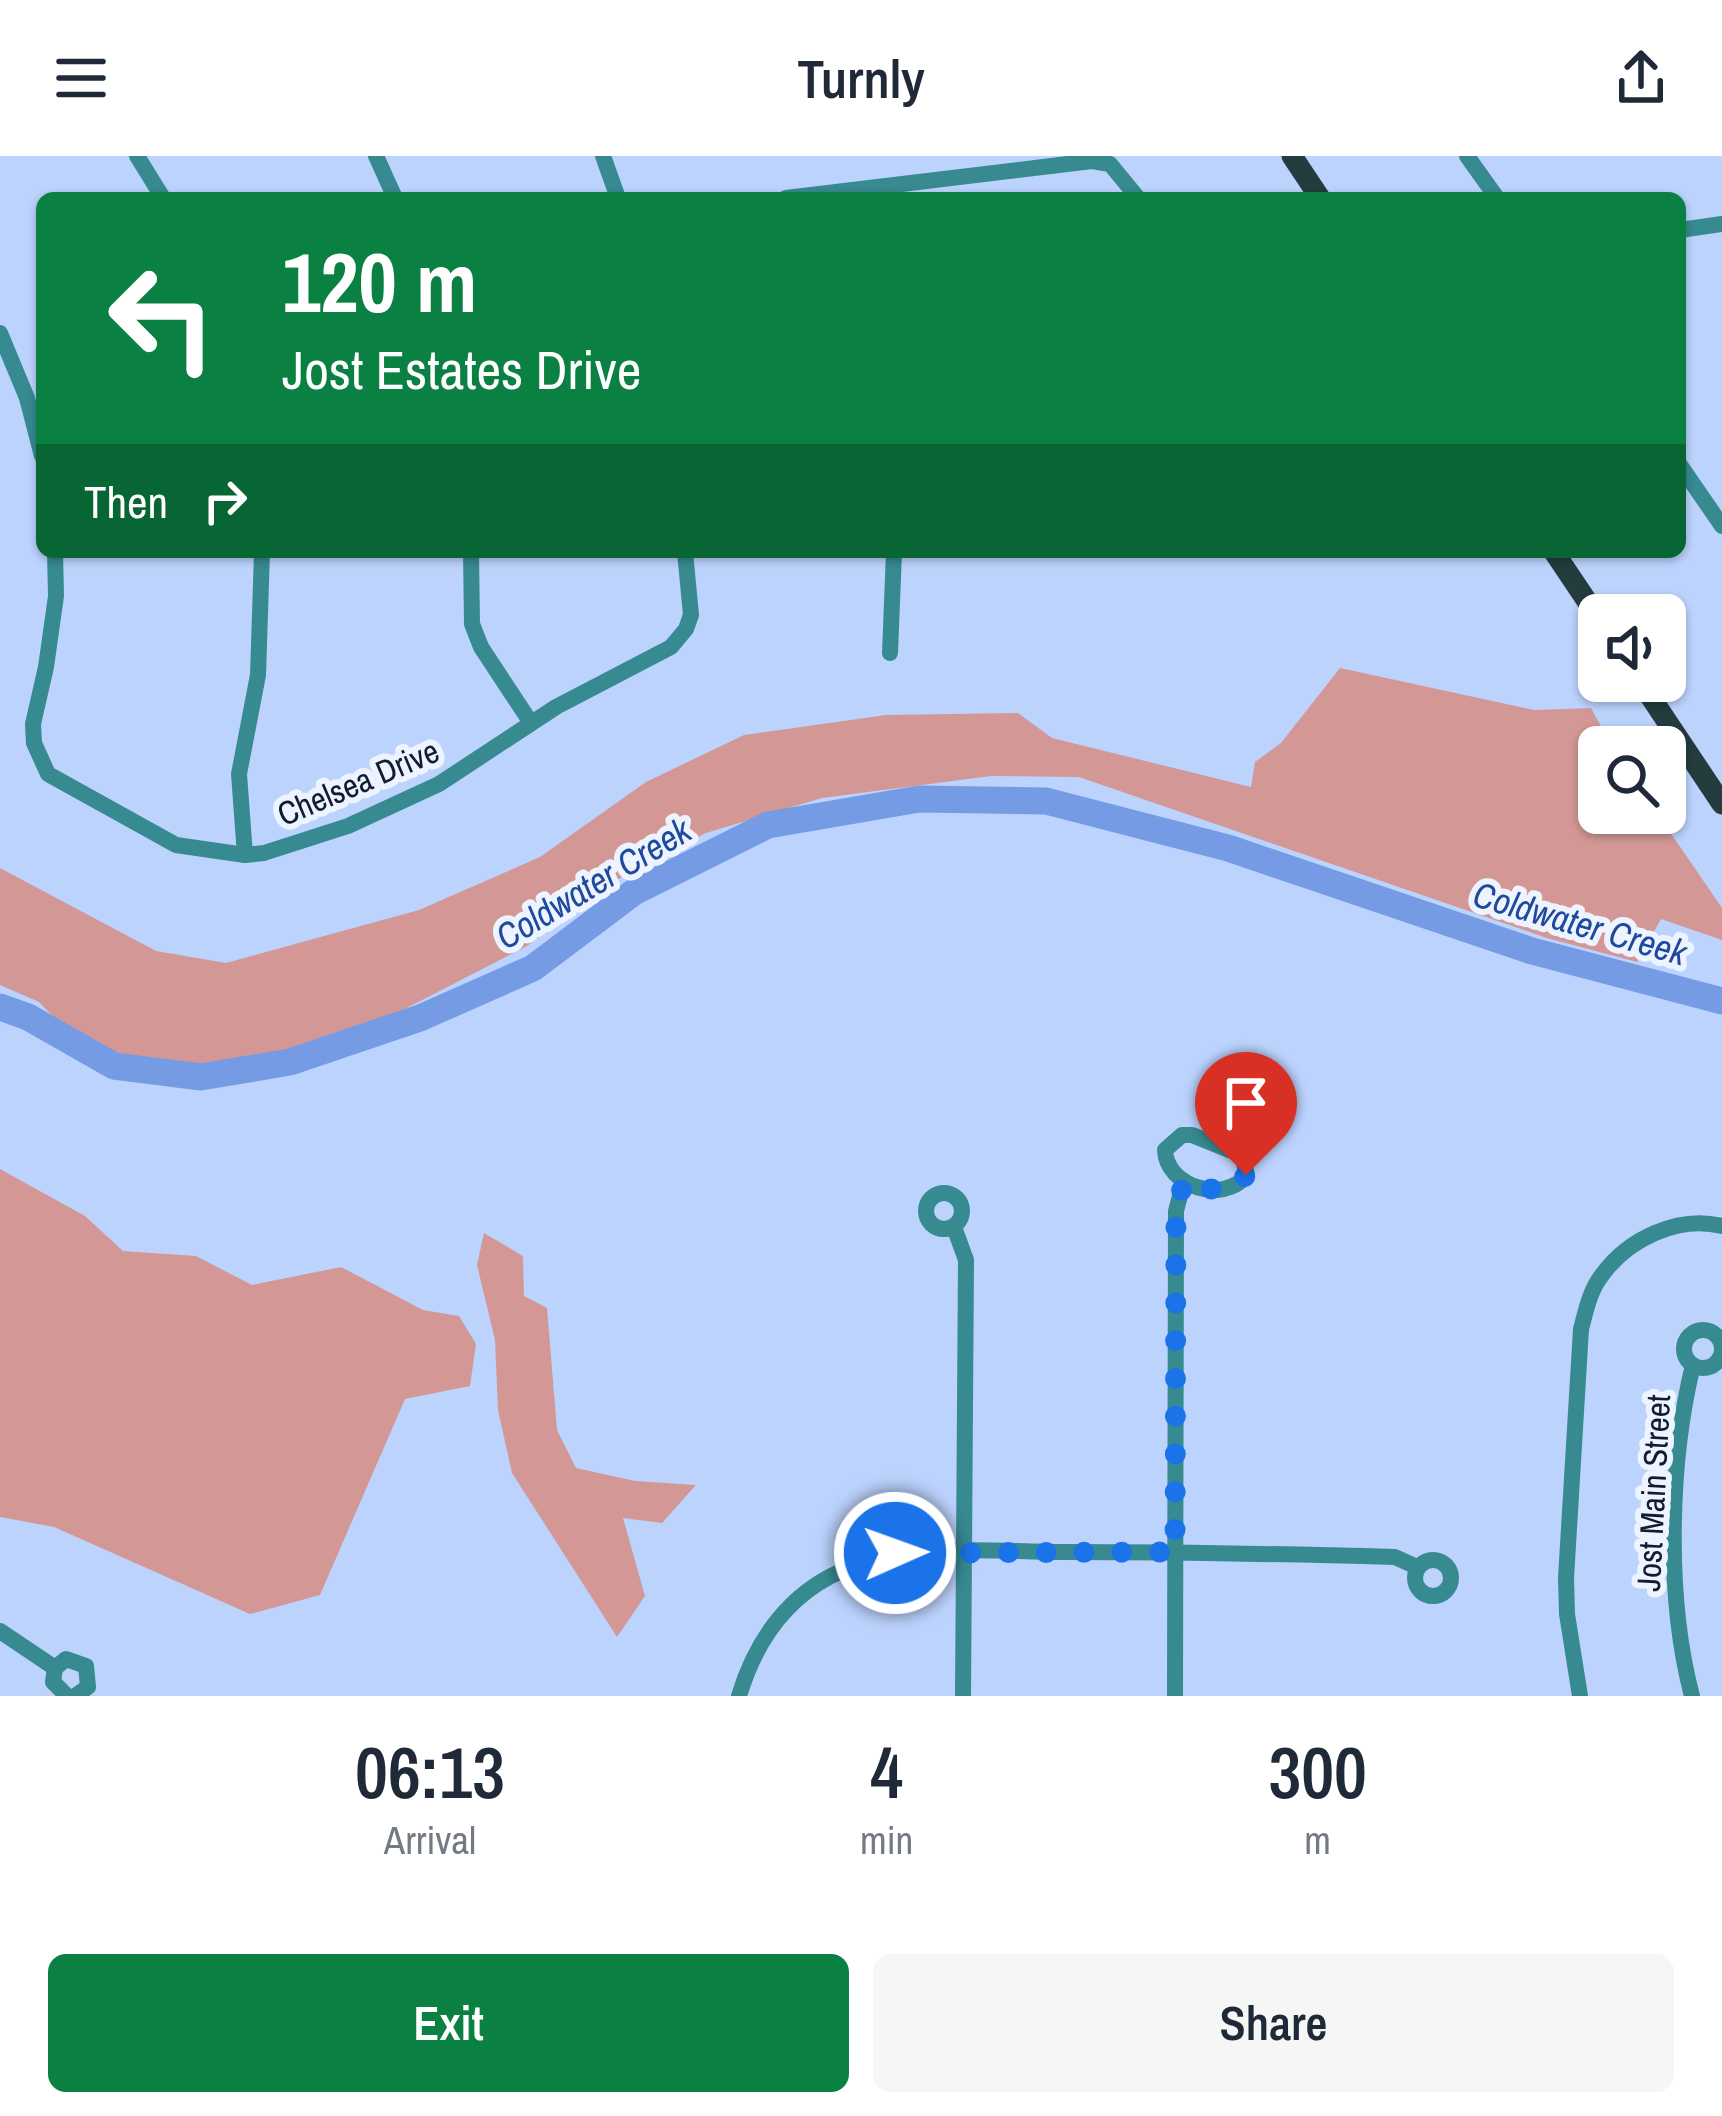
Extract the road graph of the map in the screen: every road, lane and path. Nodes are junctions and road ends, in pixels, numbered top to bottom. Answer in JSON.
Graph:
{"nodes":[{"id":1,"x":137,"y":156,"type":"edge"},
{"id":2,"x":376,"y":156,"type":"edge"},
{"id":3,"x":603,"y":156,"type":"edge"},
{"id":4,"x":1292,"y":156,"type":"edge"},
{"id":5,"x":1467,"y":156,"type":"edge"},
{"id":6,"x":159,"y":192,"type":"edge"},
{"id":7,"x":392,"y":192,"type":"edge"},
{"id":8,"x":616,"y":192,"type":"edge"},
{"id":9,"x":836,"y":192,"type":"edge"},
{"id":10,"x":1133,"y":192,"type":"edge"},
{"id":11,"x":1316,"y":192,"type":"edge"},
{"id":12,"x":1493,"y":192,"type":"edge"},
{"id":13,"x":1722,"y":224,"type":"edge"},
{"id":14,"x":1686,"y":229,"type":"edge"},
{"id":15,"x":0,"y":333,"type":"edge"},
{"id":16,"x":36,"y":433,"type":"edge"},
{"id":17,"x":1686,"y":473,"type":"edge"},
{"id":18,"x":1722,"y":526,"type":"edge"},
{"id":19,"x":55,"y":558,"type":"edge"},
{"id":20,"x":262,"y":558,"type":"edge"},
{"id":21,"x":471,"y":558,"type":"edge"},
{"id":22,"x":686,"y":558,"type":"edge"},
{"id":23,"x":894,"y":558,"type":"edge"},
{"id":24,"x":1558,"y":558,"type":"edge"},
{"id":25,"x":1582,"y":594,"type":"edge"},
{"id":26,"x":890,"y":653,"type":"dead end"},
{"id":27,"x":1654,"y":702,"type":"edge"},
{"id":28,"x":531,"y":722,"type":"junction"},
{"id":29,"x":1722,"y":804,"type":"edge"},
{"id":30,"x":245,"y":855,"type":"junction"},
{"id":31,"x":1184,"y":1181,"type":"junction"},
{"id":32,"x":1722,"y":1226,"type":"edge"},
{"id":33,"x":954,"y":1227,"type":"dead end"},
{"id":34,"x":1693,"y":1365,"type":"dead end"},
{"id":35,"x":965,"y":1552,"type":"junction"},
{"id":36,"x":1175,"y":1552,"type":"junction"},
{"id":37,"x":1417,"y":1568,"type":"dead end"},
{"id":38,"x":0,"y":1631,"type":"edge"},
{"id":39,"x":55,"y":1668,"type":"junction"},
{"id":40,"x":71,"y":1696,"type":"edge"},
{"id":41,"x":740,"y":1696,"type":"edge"},
{"id":42,"x":963,"y":1696,"type":"edge"},
{"id":43,"x":1175,"y":1696,"type":"edge"},
{"id":44,"x":1580,"y":1696,"type":"edge"},
{"id":45,"x":1692,"y":1696,"type":"edge"}],
"edges":[{"from":1,"to":6,"type":"street"},
{"from":2,"to":7,"type":"street"},
{"from":3,"to":8,"type":"street"},
{"from":4,"to":11,"type":"main road"},
{"from":5,"to":12,"type":"street"},
{"from":9,"to":10,"type":"street"},
{"from":13,"to":14,"type":"street"},
{"from":15,"to":16,"type":"street"},
{"from":17,"to":18,"type":"street"},
{"from":19,"to":30,"type":"street","name":"Chelsea Drive"},
{"from":20,"to":30,"type":"street"},
{"from":21,"to":28,"type":"street"},
{"from":22,"to":28,"type":"street","name":"Chelsea Drive"},
{"from":23,"to":26,"type":"street"},
{"from":24,"to":25,"type":"main road"},
{"from":27,"to":29,"type":"main road"},
{"from":28,"to":30,"type":"street","name":"Chelsea Drive"},
{"from":31,"to":31,"type":"street"},
{"from":31,"to":36,"type":"street"},
{"from":32,"to":44,"type":"street"},
{"from":33,"to":35,"type":"street"},
{"from":34,"to":45,"type":"street","name":"Jost Main Street"},
{"from":35,"to":36,"type":"street"},
{"from":35,"to":41,"type":"street"},
{"from":35,"to":42,"type":"street"},
{"from":36,"to":37,"type":"street"},
{"from":36,"to":43,"type":"street"},
{"from":38,"to":39,"type":"street"},
{"from":39,"to":40,"type":"street"},
{"from":39,"to":40,"type":"street"}]}
